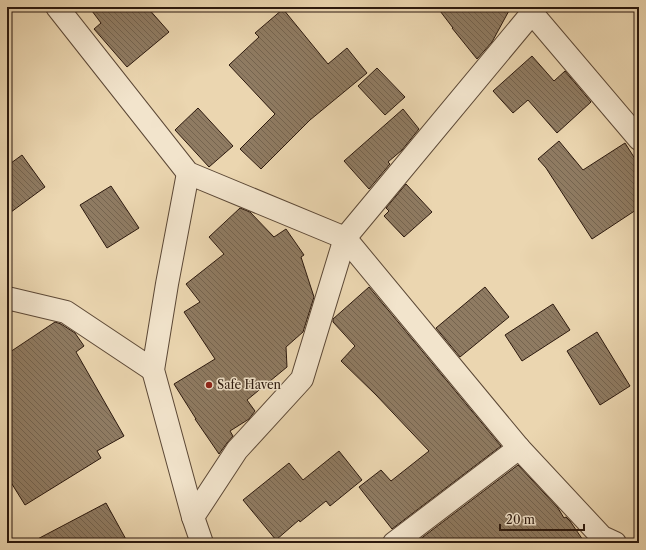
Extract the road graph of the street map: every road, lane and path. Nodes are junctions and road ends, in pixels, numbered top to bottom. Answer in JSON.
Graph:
{"nodes":[{"id":1,"x":57,"y":7,"type":"edge"},
{"id":2,"x":531,"y":10,"type":"edge"},
{"id":3,"x":639,"y":139,"type":"edge"},
{"id":4,"x":188,"y":173,"type":"junction"},
{"id":5,"x":345,"y":238,"type":"junction"},
{"id":6,"x":7,"y":298,"type":"edge"},
{"id":7,"x":153,"y":370,"type":"junction"},
{"id":8,"x":520,"y":448,"type":"junction"},
{"id":9,"x":193,"y":517,"type":"junction"},
{"id":10,"x":202,"y":543,"type":"edge"},
{"id":11,"x":394,"y":543,"type":"edge"},
{"id":12,"x":615,"y":543,"type":"edge"}],
"edges":[{"from":1,"to":4,"type":"street"},
{"from":2,"to":3,"type":"street"},
{"from":2,"to":5,"type":"street"},
{"from":4,"to":5,"type":"street"},
{"from":4,"to":7,"type":"street"},
{"from":5,"to":8,"type":"street"},
{"from":5,"to":9,"type":"street"},
{"from":6,"to":7,"type":"street"},
{"from":7,"to":9,"type":"street"},
{"from":8,"to":11,"type":"street"},
{"from":8,"to":12,"type":"street"},
{"from":9,"to":10,"type":"street"}]}
